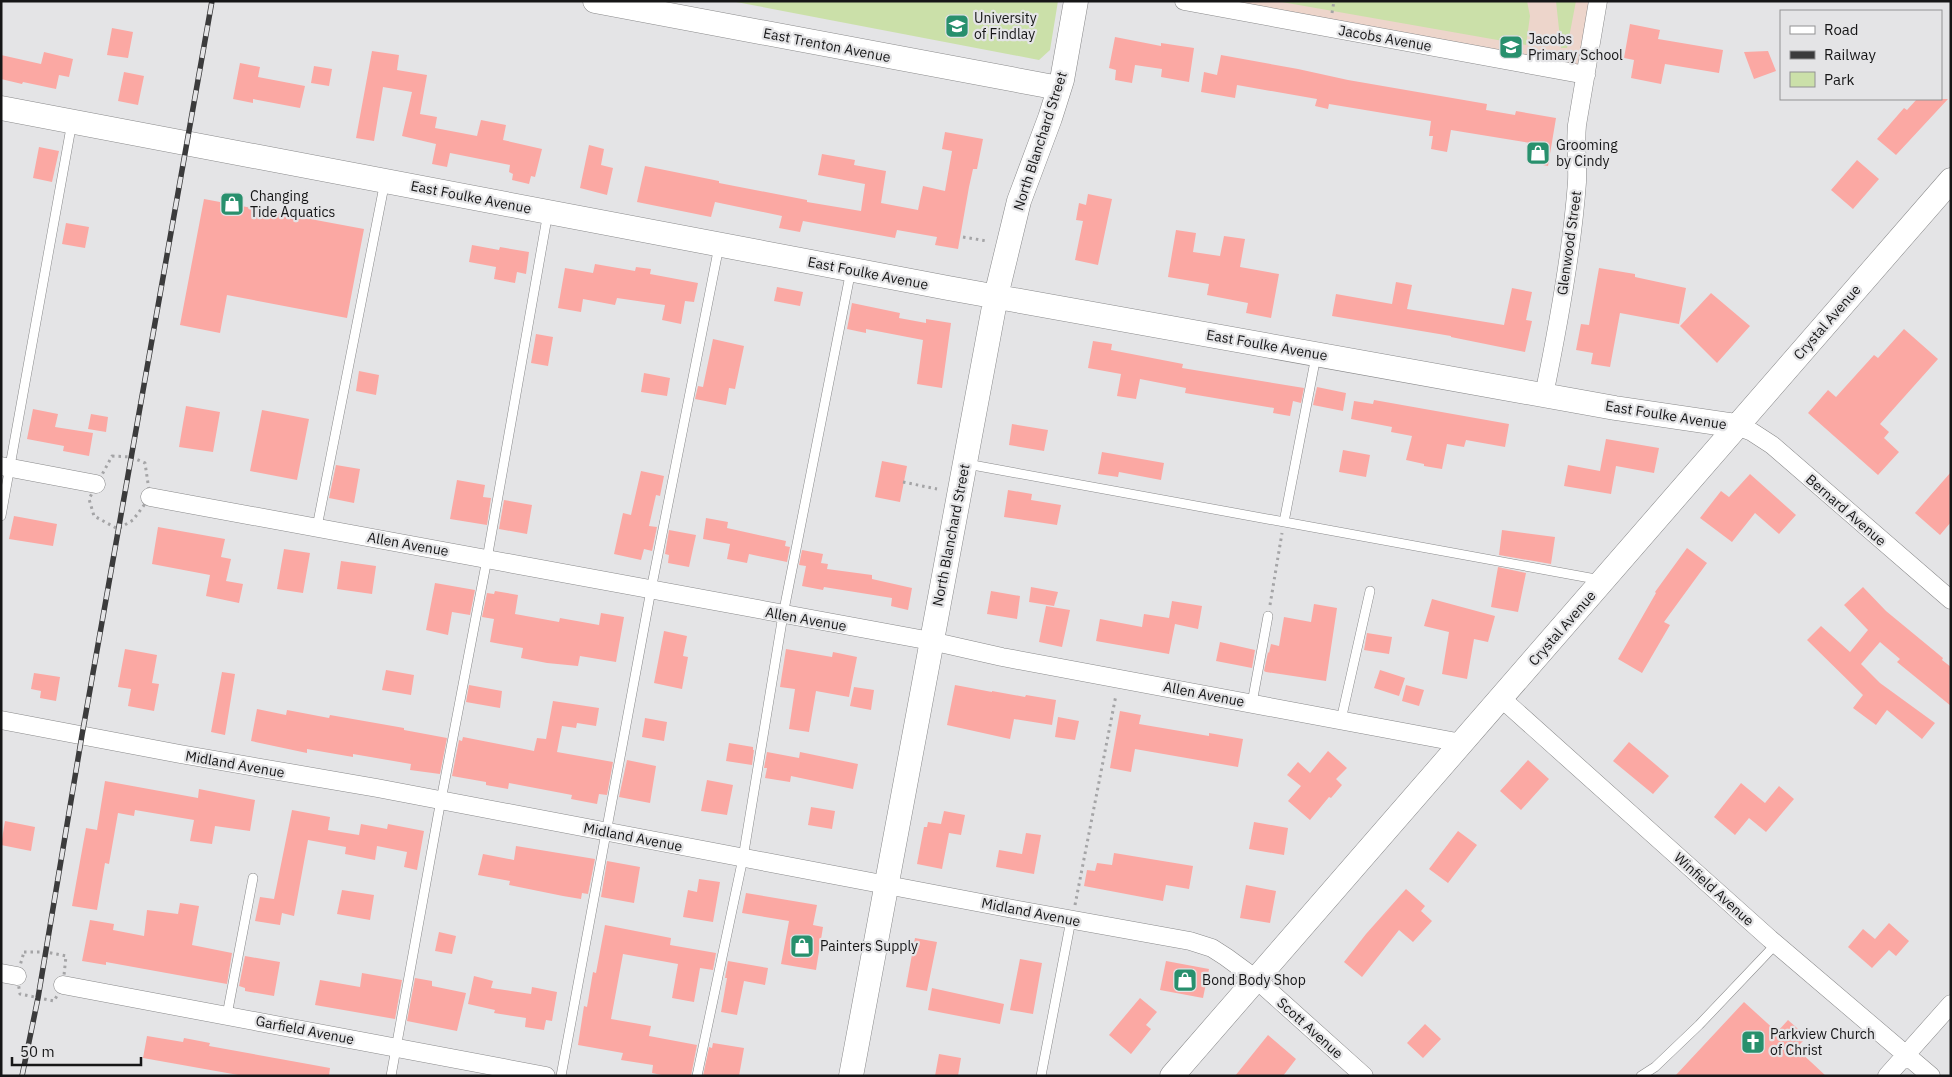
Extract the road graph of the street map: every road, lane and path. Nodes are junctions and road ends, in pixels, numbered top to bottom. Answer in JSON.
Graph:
{"nodes":[{"id":1,"x":595,"y":1,"type":"edge"},
{"id":2,"x":1076,"y":1,"type":"edge"},
{"id":3,"x":1184,"y":1,"type":"edge"},
{"id":4,"x":1598,"y":1,"type":"edge"},
{"id":5,"x":1586,"y":75,"type":"junction"},
{"id":6,"x":1059,"y":88,"type":"junction"},
{"id":7,"x":1,"y":108,"type":"edge"},
{"id":8,"x":72,"y":121,"type":"junction"},
{"id":9,"x":385,"y":180,"type":"junction"},
{"id":10,"x":1951,"y":180,"type":"edge"},
{"id":11,"x":548,"y":212,"type":"junction"},
{"id":12,"x":963,"y":237,"type":"dead end"},
{"id":13,"x":987,"y":241,"type":"dead end"},
{"id":14,"x":719,"y":244,"type":"junction"},
{"id":15,"x":851,"y":270,"type":"junction"},
{"id":16,"x":996,"y":296,"type":"junction"},
{"id":17,"x":1316,"y":354,"type":"junction"},
{"id":18,"x":1544,"y":395,"type":"junction"},
{"id":19,"x":1738,"y":426,"type":"junction"},
{"id":20,"x":964,"y":464,"type":"junction"},
{"id":21,"x":6,"y":467,"type":"edge"},
{"id":22,"x":904,"y":482,"type":"dead end"},
{"id":23,"x":96,"y":484,"type":"junction"},
{"id":24,"x":937,"y":489,"type":"dead end"},
{"id":25,"x":150,"y":497,"type":"junction"},
{"id":26,"x":1,"y":516,"type":"edge"},
{"id":27,"x":1284,"y":522,"type":"junction"},
{"id":28,"x":317,"y":527,"type":"junction"},
{"id":29,"x":487,"y":559,"type":"junction"},
{"id":30,"x":1603,"y":580,"type":"junction"},
{"id":31,"x":652,"y":590,"type":"junction"},
{"id":32,"x":1370,"y":591,"type":"dead end"},
{"id":33,"x":1951,"y":600,"type":"edge"},
{"id":34,"x":784,"y":615,"type":"junction"},
{"id":35,"x":1268,"y":616,"type":"joint"},
{"id":36,"x":931,"y":641,"type":"junction"},
{"id":37,"x":1119,"y":678,"type":"junction"},
{"id":38,"x":1501,"y":698,"type":"junction"},
{"id":39,"x":1252,"y":703,"type":"junction"},
{"id":40,"x":1,"y":720,"type":"edge"},
{"id":41,"x":1341,"y":720,"type":"junction"},
{"id":42,"x":1462,"y":743,"type":"junction"},
{"id":43,"x":441,"y":800,"type":"junction"},
{"id":44,"x":607,"y":832,"type":"junction"},
{"id":45,"x":742,"y":858,"type":"junction"},
{"id":46,"x":252,"y":878,"type":"dead end"},
{"id":47,"x":886,"y":884,"type":"junction"},
{"id":48,"x":1072,"y":920,"type":"junction"},
{"id":49,"x":1776,"y":944,"type":"junction"},
{"id":50,"x":9,"y":975,"type":"edge"},
{"id":51,"x":1256,"y":979,"type":"junction"},
{"id":52,"x":63,"y":985,"type":"junction"},
{"id":53,"x":1951,"y":1004,"type":"edge"},
{"id":54,"x":227,"y":1015,"type":"junction"},
{"id":55,"x":396,"y":1047,"type":"junction"},
{"id":56,"x":1906,"y":1054,"type":"junction"},
{"id":57,"x":391,"y":1076,"type":"edge"},
{"id":58,"x":546,"y":1076,"type":"edge"},
{"id":59,"x":561,"y":1076,"type":"edge"},
{"id":60,"x":697,"y":1076,"type":"edge"},
{"id":61,"x":851,"y":1076,"type":"edge"},
{"id":62,"x":1041,"y":1076,"type":"edge"},
{"id":63,"x":1172,"y":1076,"type":"edge"},
{"id":64,"x":1364,"y":1076,"type":"edge"},
{"id":65,"x":1641,"y":1076,"type":"edge"},
{"id":66,"x":1887,"y":1076,"type":"edge"},
{"id":67,"x":1931,"y":1076,"type":"edge"}],
"edges":[{"from":1,"to":6,"type":"street","name":"East Trenton Avenue"},
{"from":2,"to":6,"type":"street","name":"North Blanchard Street"},
{"from":3,"to":5,"type":"street","name":"Jacobs Avenue"},
{"from":4,"to":5,"type":"street","name":"Glenwood Street"},
{"from":5,"to":18,"type":"street","name":"Glenwood Street"},
{"from":6,"to":16,"type":"street","name":"North Blanchard Street"},
{"from":7,"to":8,"type":"street","name":"East Foulke Avenue"},
{"from":8,"to":9,"type":"street","name":"East Foulke Avenue"},
{"from":8,"to":21,"type":"lane"},
{"from":9,"to":11,"type":"street","name":"East Foulke Avenue"},
{"from":9,"to":28,"type":"lane"},
{"from":10,"to":19,"type":"street","name":"Crystal Avenue"},
{"from":11,"to":14,"type":"street","name":"East Foulke Avenue"},
{"from":11,"to":29,"type":"lane"},
{"from":12,"to":13,"type":"path"},
{"from":14,"to":15,"type":"street","name":"East Foulke Avenue"},
{"from":14,"to":31,"type":"lane"},
{"from":15,"to":16,"type":"street","name":"East Foulke Avenue"},
{"from":15,"to":34,"type":"lane"},
{"from":16,"to":17,"type":"street","name":"East Foulke Avenue"},
{"from":16,"to":20,"type":"street","name":"North Blanchard Street"},
{"from":17,"to":18,"type":"street","name":"East Foulke Avenue"},
{"from":17,"to":27,"type":"lane"},
{"from":18,"to":19,"type":"street","name":"East Foulke Avenue"},
{"from":19,"to":30,"type":"street","name":"Crystal Avenue"},
{"from":19,"to":33,"type":"street","name":"Bernard Avenue"},
{"from":20,"to":27,"type":"lane"},
{"from":20,"to":36,"type":"street","name":"North Blanchard Street"},
{"from":21,"to":23,"type":"street"},
{"from":21,"to":26,"type":"lane"},
{"from":22,"to":24,"type":"path"},
{"from":23,"to":25,"type":"path"},
{"from":23,"to":25,"type":"path"},
{"from":25,"to":28,"type":"street","name":"Allen Avenue"},
{"from":27,"to":30,"type":"lane"},
{"from":27,"to":35,"type":"path"},
{"from":28,"to":29,"type":"street","name":"Allen Avenue"},
{"from":29,"to":31,"type":"street","name":"Allen Avenue"},
{"from":29,"to":43,"type":"lane"},
{"from":30,"to":38,"type":"street","name":"Crystal Avenue"},
{"from":31,"to":34,"type":"street","name":"Allen Avenue"},
{"from":31,"to":44,"type":"lane"},
{"from":32,"to":41,"type":"lane"},
{"from":34,"to":36,"type":"street","name":"Allen Avenue"},
{"from":34,"to":45,"type":"lane"},
{"from":35,"to":39,"type":"lane"},
{"from":36,"to":37,"type":"street","name":"Allen Avenue"},
{"from":36,"to":47,"type":"street","name":"North Blanchard Street"},
{"from":37,"to":39,"type":"street","name":"Allen Avenue"},
{"from":37,"to":48,"type":"path"},
{"from":38,"to":42,"type":"street","name":"Crystal Avenue"},
{"from":38,"to":49,"type":"street","name":"Winfield Avenue"},
{"from":39,"to":41,"type":"street","name":"Allen Avenue"},
{"from":40,"to":43,"type":"street","name":"Midland Avenue"},
{"from":41,"to":42,"type":"street","name":"Allen Avenue"},
{"from":42,"to":51,"type":"street","name":"Crystal Avenue"},
{"from":43,"to":44,"type":"street","name":"Midland Avenue"},
{"from":43,"to":55,"type":"lane"},
{"from":44,"to":45,"type":"street","name":"Midland Avenue"},
{"from":44,"to":59,"type":"lane"},
{"from":45,"to":47,"type":"street","name":"Midland Avenue"},
{"from":45,"to":60,"type":"lane"},
{"from":46,"to":54,"type":"lane"},
{"from":47,"to":48,"type":"street","name":"Midland Avenue"},
{"from":47,"to":61,"type":"street","name":"North Blanchard Street"},
{"from":48,"to":51,"type":"street","name":"Midland Avenue"},
{"from":48,"to":62,"type":"lane"},
{"from":49,"to":56,"type":"street","name":"Winfield Avenue"},
{"from":49,"to":65,"type":"lane"},
{"from":50,"to":52,"type":"path"},
{"from":50,"to":52,"type":"path"},
{"from":51,"to":63,"type":"street","name":"Crystal Avenue"},
{"from":51,"to":64,"type":"street","name":"Scott Avenue"},
{"from":52,"to":54,"type":"street","name":"Garfield Avenue"},
{"from":53,"to":56,"type":"street"},
{"from":54,"to":55,"type":"street","name":"Garfield Avenue"},
{"from":55,"to":57,"type":"lane"},
{"from":55,"to":58,"type":"street","name":"Garfield Avenue"},
{"from":56,"to":66,"type":"street"},
{"from":56,"to":67,"type":"street","name":"Winfield Avenue"}]}
